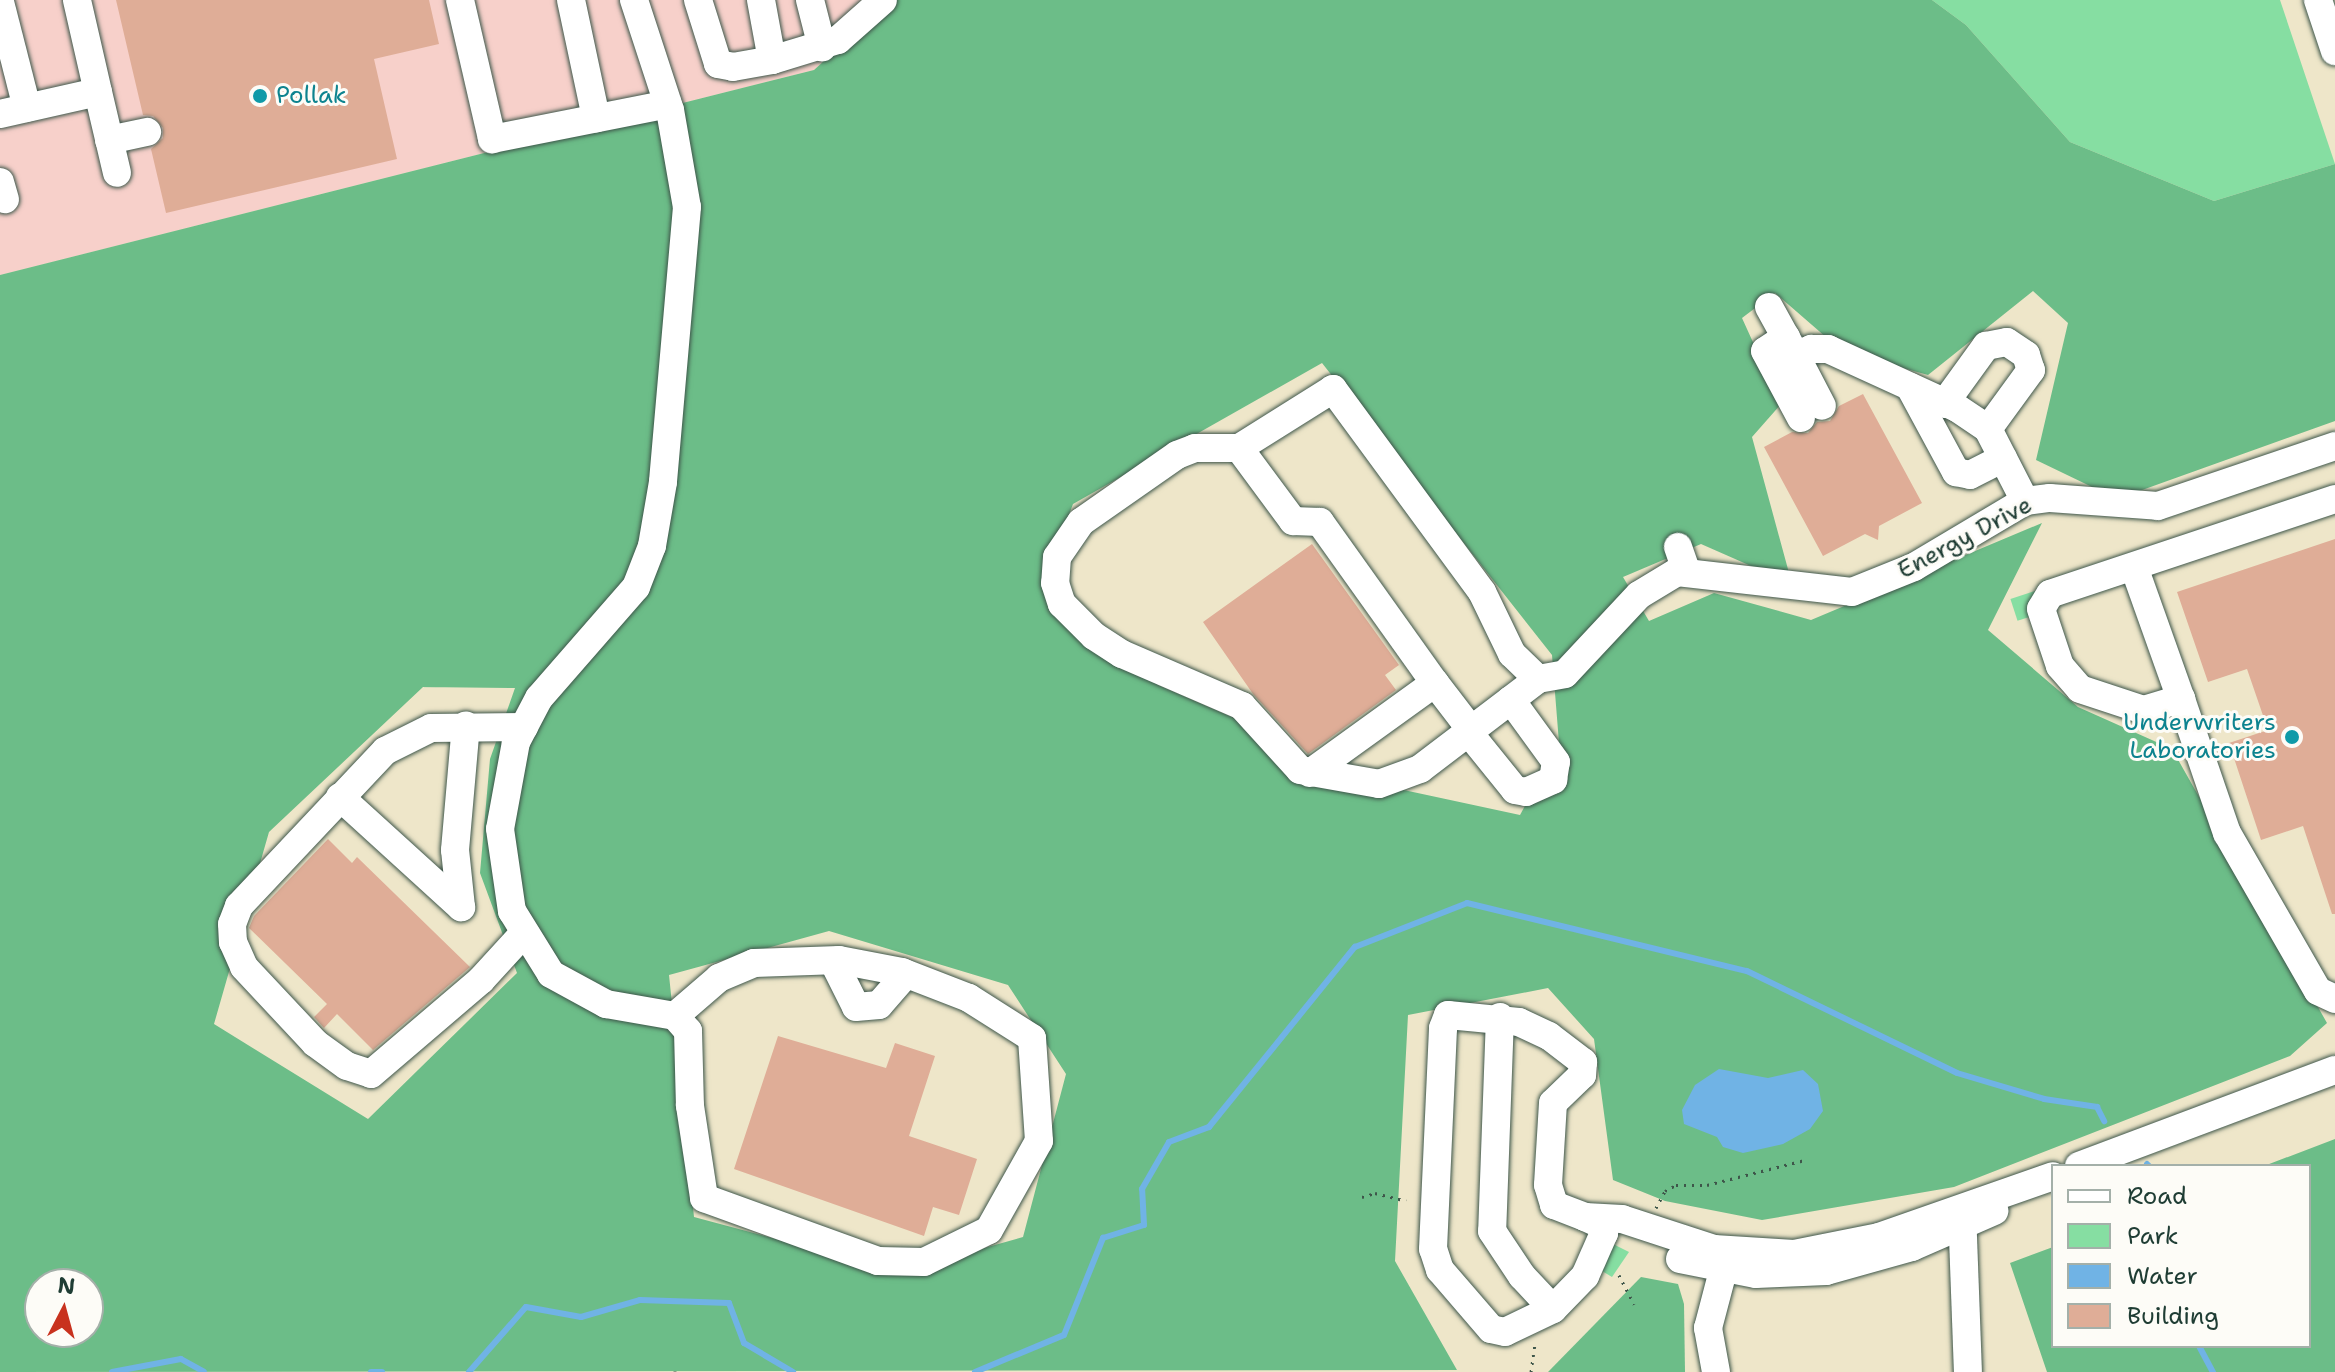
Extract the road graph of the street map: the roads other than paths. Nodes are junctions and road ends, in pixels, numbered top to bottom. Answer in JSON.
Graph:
{"nodes":[{"id":1,"x":77,"y":0,"type":"edge"},
{"id":2,"x":571,"y":0,"type":"edge"},
{"id":3,"x":634,"y":0,"type":"edge"},
{"id":4,"x":698,"y":0,"type":"edge"},
{"id":5,"x":761,"y":0,"type":"edge"},
{"id":6,"x":810,"y":0,"type":"edge"},
{"id":7,"x":883,"y":0,"type":"edge"},
{"id":8,"x":2318,"y":0,"type":"edge"},
{"id":9,"x":465,"y":1,"type":"edge"},
{"id":10,"x":0,"y":2,"type":"edge"},
{"id":11,"x":859,"y":10,"type":"edge"},
{"id":12,"x":822,"y":47,"type":"junction"},
{"id":13,"x":2335,"y":51,"type":"edge"},
{"id":14,"x":772,"y":60,"type":"junction"},
{"id":15,"x":98,"y":92,"type":"junction"},
{"id":16,"x":668,"y":104,"type":"junction"},
{"id":17,"x":13,"y":111,"type":"edge"},
{"id":18,"x":596,"y":118,"type":"junction"},
{"id":19,"x":147,"y":132,"type":"dead end"},
{"id":20,"x":109,"y":140,"type":"junction"},
{"id":21,"x":117,"y":173,"type":"dead end"},
{"id":22,"x":1769,"y":307,"type":"dead end"},
{"id":23,"x":1791,"y":347,"type":"junction"},
{"id":24,"x":1910,"y":387,"type":"junction"},
{"id":25,"x":1944,"y":404,"type":"junction"},
{"id":26,"x":1812,"y":412,"type":"dead end"},
{"id":27,"x":1988,"y":429,"type":"junction"},
{"id":28,"x":2335,"y":446,"type":"edge"},
{"id":29,"x":1239,"y":448,"type":"junction"},
{"id":30,"x":2003,"y":458,"type":"junction"},
{"id":31,"x":2335,"y":499,"type":"edge"},
{"id":32,"x":2025,"y":501,"type":"junction"},
{"id":33,"x":2134,"y":567,"type":"junction"},
{"id":34,"x":1538,"y":679,"type":"junction"},
{"id":35,"x":1435,"y":683,"type":"junction"},
{"id":36,"x":2181,"y":699,"type":"junction"},
{"id":37,"x":1511,"y":700,"type":"junction"},
{"id":38,"x":466,"y":725,"type":"junction"},
{"id":39,"x":524,"y":727,"type":"junction"},
{"id":40,"x":1470,"y":731,"type":"junction"},
{"id":41,"x":1310,"y":773,"type":"junction"},
{"id":42,"x":340,"y":797,"type":"junction"},
{"id":43,"x":524,"y":933,"type":"junction"},
{"id":44,"x":833,"y":961,"type":"junction"},
{"id":45,"x":906,"y":974,"type":"junction"},
{"id":46,"x":2335,"y":999,"type":"edge"},
{"id":47,"x":675,"y":1016,"type":"junction"},
{"id":48,"x":1500,"y":1017,"type":"junction"},
{"id":49,"x":2335,"y":1070,"type":"edge"},
{"id":50,"x":2335,"y":1082,"type":"edge"},
{"id":51,"x":2084,"y":1164,"type":"edge"},
{"id":52,"x":2119,"y":1164,"type":"edge"},
{"id":53,"x":2051,"y":1177,"type":"edge"},
{"id":54,"x":2051,"y":1190,"type":"edge"},
{"id":55,"x":1970,"y":1212,"type":"junction"},
{"id":56,"x":1585,"y":1217,"type":"junction"},
{"id":57,"x":1601,"y":1245,"type":"junction"},
{"id":58,"x":1726,"y":1261,"type":"junction"},
{"id":59,"x":1553,"y":1309,"type":"junction"},
{"id":60,"x":1716,"y":1372,"type":"edge"},
{"id":61,"x":1968,"y":1372,"type":"edge"}],
"edges":[{"from":1,"to":15,"type":"street"},
{"from":2,"to":18,"type":"street"},
{"from":3,"to":16,"type":"street"},
{"from":4,"to":14,"type":"street"},
{"from":5,"to":14,"type":"street"},
{"from":6,"to":12,"type":"street"},
{"from":7,"to":11,"type":"street"},
{"from":8,"to":13,"type":"street"},
{"from":9,"to":18,"type":"street"},
{"from":10,"to":17,"type":"street"},
{"from":11,"to":12,"type":"street"},
{"from":12,"to":14,"type":"street"},
{"from":15,"to":17,"type":"street"},
{"from":15,"to":20,"type":"street"},
{"from":16,"to":18,"type":"street"},
{"from":16,"to":39,"type":"street"},
{"from":19,"to":20,"type":"street"},
{"from":20,"to":21,"type":"street"},
{"from":22,"to":23,"type":"street"},
{"from":23,"to":24,"type":"street"},
{"from":23,"to":26,"type":"street"},
{"from":24,"to":25,"type":"street"},
{"from":24,"to":30,"type":"street"},
{"from":25,"to":27,"type":"street"},
{"from":25,"to":27,"type":"street"},
{"from":27,"to":30,"type":"street"},
{"from":28,"to":32,"type":"street","name":"Energy Drive"},
{"from":29,"to":34,"type":"street"},
{"from":29,"to":35,"type":"street"},
{"from":29,"to":41,"type":"street"},
{"from":30,"to":32,"type":"street"},
{"from":31,"to":33,"type":"street"},
{"from":32,"to":34,"type":"street","name":"Energy Drive"},
{"from":33,"to":36,"type":"street"},
{"from":33,"to":36,"type":"street"},
{"from":34,"to":37,"type":"street"},
{"from":35,"to":40,"type":"street"},
{"from":35,"to":41,"type":"street"},
{"from":36,"to":46,"type":"street"},
{"from":37,"to":40,"type":"street"},
{"from":37,"to":40,"type":"street"},
{"from":38,"to":39,"type":"street"},
{"from":38,"to":42,"type":"street"},
{"from":38,"to":42,"type":"street"},
{"from":39,"to":43,"type":"street"},
{"from":40,"to":41,"type":"street"},
{"from":42,"to":43,"type":"street"},
{"from":43,"to":47,"type":"street"},
{"from":44,"to":45,"type":"street"},
{"from":44,"to":45,"type":"street"},
{"from":44,"to":47,"type":"street"},
{"from":45,"to":47,"type":"street"},
{"from":48,"to":56,"type":"street"},
{"from":48,"to":59,"type":"street"},
{"from":48,"to":59,"type":"street"},
{"from":49,"to":51,"type":"street"},
{"from":50,"to":52,"type":"street"},
{"from":53,"to":55,"type":"street"},
{"from":54,"to":55,"type":"street"},
{"from":55,"to":58,"type":"street"},
{"from":55,"to":61,"type":"street"},
{"from":56,"to":57,"type":"street"},
{"from":56,"to":58,"type":"street"},
{"from":57,"to":58,"type":"street"},
{"from":57,"to":59,"type":"street"},
{"from":58,"to":60,"type":"street"}]}
